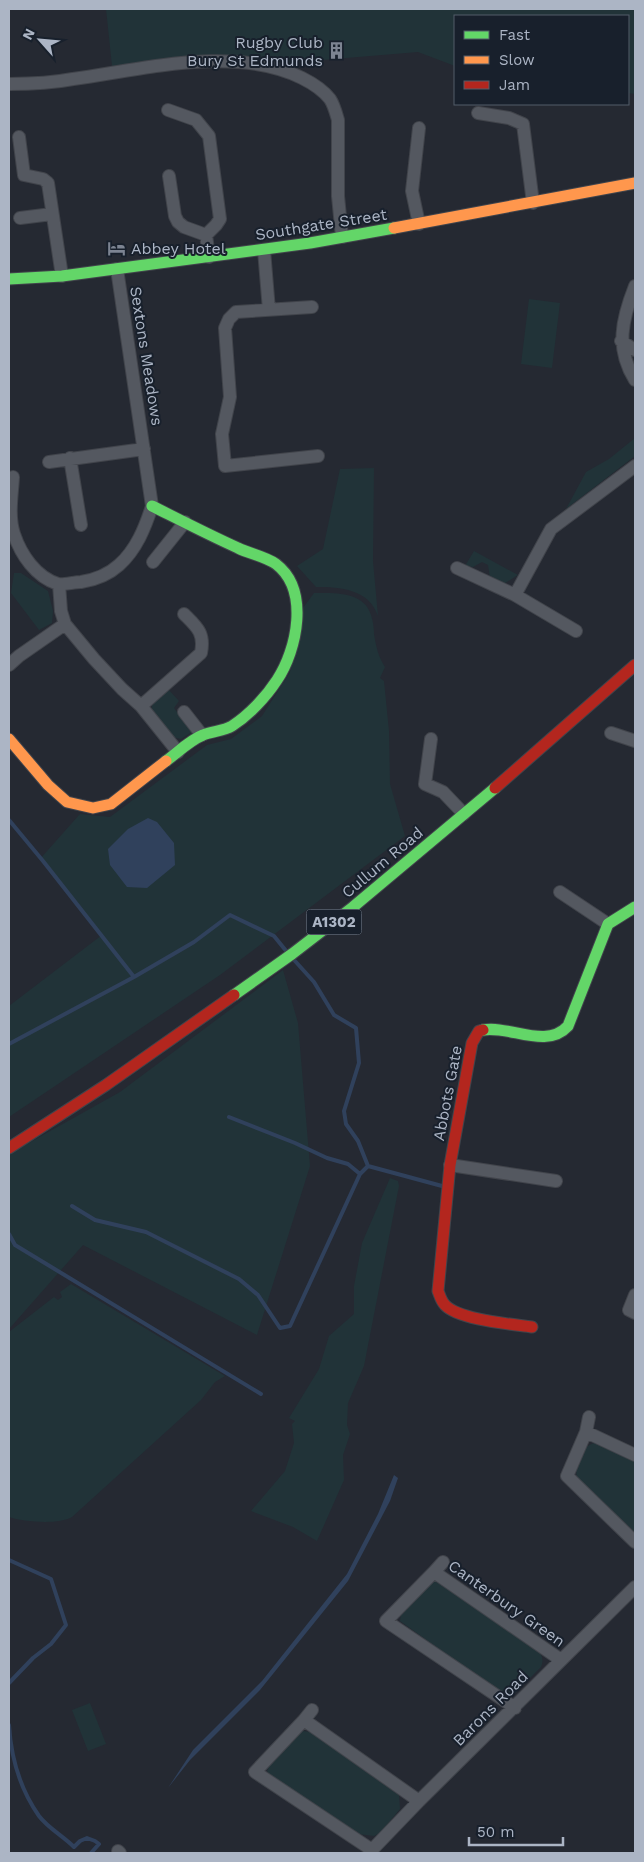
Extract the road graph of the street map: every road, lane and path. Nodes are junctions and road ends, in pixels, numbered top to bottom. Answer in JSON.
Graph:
{"nodes":[{"id":1,"x":9,"y":84,"type":"edge"},
{"id":2,"x":168,"y":110,"type":"dead end"},
{"id":3,"x":478,"y":113,"type":"dead end"},
{"id":4,"x":419,"y":128,"type":"dead end"},
{"id":5,"x":19,"y":137,"type":"dead end"},
{"id":6,"x":169,"y":176,"type":"dead end"},
{"id":7,"x":635,"y":183,"type":"edge"},
{"id":8,"x":533,"y":203,"type":"junction"},
{"id":9,"x":52,"y":214,"type":"junction"},
{"id":10,"x":20,"y":218,"type":"dead end"},
{"id":11,"x":419,"y":224,"type":"junction"},
{"id":12,"x":206,"y":235,"type":"junction"},
{"id":13,"x":342,"y":237,"type":"junction"},
{"id":14,"x":264,"y":250,"type":"junction"},
{"id":15,"x":209,"y":257,"type":"junction"},
{"id":16,"x":117,"y":269,"type":"junction"},
{"id":17,"x":62,"y":276,"type":"junction"},
{"id":18,"x":9,"y":279,"type":"edge"},
{"id":19,"x":635,"y":286,"type":"edge"},
{"id":20,"x":312,"y":307,"type":"dead end"},
{"id":21,"x":269,"y":310,"type":"junction"},
{"id":22,"x":621,"y":341,"type":"junction"},
{"id":23,"x":635,"y":350,"type":"edge"},
{"id":24,"x":635,"y":380,"type":"edge"},
{"id":25,"x":144,"y":449,"type":"junction"},
{"id":26,"x":318,"y":456,"type":"dead end"},
{"id":27,"x":70,"y":458,"type":"junction"},
{"id":28,"x":49,"y":462,"type":"dead end"},
{"id":29,"x":635,"y":466,"type":"edge"},
{"id":30,"x":13,"y":477,"type":"dead end"},
{"id":31,"x":152,"y":506,"type":"junction"},
{"id":32,"x":185,"y":522,"type":"junction"},
{"id":33,"x":81,"y":525,"type":"dead end"},
{"id":34,"x":153,"y":562,"type":"dead end"},
{"id":35,"x":457,"y":568,"type":"dead end"},
{"id":36,"x":59,"y":584,"type":"junction"},
{"id":37,"x":515,"y":595,"type":"junction"},
{"id":38,"x":184,"y":614,"type":"dead end"},
{"id":39,"x":65,"y":624,"type":"junction"},
{"id":40,"x":576,"y":631,"type":"dead end"},
{"id":41,"x":9,"y":665,"type":"edge"},
{"id":42,"x":635,"y":665,"type":"edge"},
{"id":43,"x":140,"y":706,"type":"junction"},
{"id":44,"x":184,"y":712,"type":"dead end"},
{"id":45,"x":611,"y":733,"type":"dead end"},
{"id":46,"x":202,"y":735,"type":"junction"},
{"id":47,"x":9,"y":739,"type":"edge"},
{"id":48,"x":431,"y":739,"type":"dead end"},
{"id":49,"x":635,"y":741,"type":"edge"},
{"id":50,"x":178,"y":752,"type":"junction"},
{"id":51,"x":464,"y":814,"type":"junction"},
{"id":52,"x":560,"y":892,"type":"dead end"},
{"id":53,"x":635,"y":908,"type":"edge"},
{"id":54,"x":608,"y":924,"type":"junction"},
{"id":55,"x":9,"y":1148,"type":"edge"},
{"id":56,"x":450,"y":1165,"type":"junction"},
{"id":57,"x":556,"y":1181,"type":"dead end"},
{"id":58,"x":635,"y":1295,"type":"edge"},
{"id":59,"x":629,"y":1314,"type":"edge"},
{"id":60,"x":532,"y":1327,"type":"dead end"},
{"id":61,"x":589,"y":1417,"type":"dead end"},
{"id":62,"x":586,"y":1432,"type":"junction"},
{"id":63,"x":635,"y":1455,"type":"edge"},
{"id":64,"x":635,"y":1542,"type":"edge"},
{"id":65,"x":443,"y":1562,"type":"dead end"},
{"id":66,"x":434,"y":1572,"type":"junction"},
{"id":67,"x":635,"y":1587,"type":"edge"},
{"id":68,"x":561,"y":1660,"type":"junction"},
{"id":69,"x":515,"y":1708,"type":"junction"},
{"id":70,"x":419,"y":1801,"type":"junction"},
{"id":71,"x":371,"y":1852,"type":"edge"}],
"edges":[{"from":1,"to":13,"type":"street"},
{"from":2,"to":12,"type":"street"},
{"from":3,"to":8,"type":"street"},
{"from":4,"to":11,"type":"street"},
{"from":5,"to":9,"type":"street"},
{"from":6,"to":12,"type":"street"},
{"from":7,"to":8,"type":"street","name":"Southgate Street"},
{"from":8,"to":11,"type":"street","name":"Southgate Street"},
{"from":9,"to":10,"type":"street"},
{"from":9,"to":17,"type":"street"},
{"from":11,"to":13,"type":"street","name":"Southgate Street"},
{"from":12,"to":15,"type":"street"},
{"from":13,"to":14,"type":"street","name":"Southgate Street"},
{"from":14,"to":15,"type":"street","name":"Southgate Street"},
{"from":14,"to":21,"type":"street"},
{"from":15,"to":16,"type":"street","name":"Southgate Street"},
{"from":16,"to":17,"type":"street","name":"Southgate Street"},
{"from":16,"to":25,"type":"street","name":"Sextons Meadows"},
{"from":17,"to":18,"type":"street","name":"Southgate Street"},
{"from":19,"to":22,"type":"street"},
{"from":20,"to":21,"type":"street"},
{"from":21,"to":26,"type":"street"},
{"from":22,"to":23,"type":"street"},
{"from":22,"to":24,"type":"street"},
{"from":25,"to":27,"type":"street","name":"Sextons Meadows"},
{"from":25,"to":31,"type":"street","name":"Sextons Meadows"},
{"from":27,"to":28,"type":"street","name":"Sextons Meadows"},
{"from":27,"to":33,"type":"street"},
{"from":29,"to":37,"type":"street"},
{"from":30,"to":36,"type":"street"},
{"from":31,"to":32,"type":"street"},
{"from":31,"to":36,"type":"street","name":"Sextons Meadows"},
{"from":32,"to":34,"type":"street"},
{"from":32,"to":46,"type":"street"},
{"from":35,"to":37,"type":"street"},
{"from":36,"to":39,"type":"street"},
{"from":37,"to":40,"type":"street"},
{"from":38,"to":43,"type":"street"},
{"from":39,"to":41,"type":"street"},
{"from":39,"to":43,"type":"street"},
{"from":42,"to":51,"type":"street","name":"Cullum Road","number":"A1302"},
{"from":43,"to":50,"type":"street"},
{"from":44,"to":46,"type":"street"},
{"from":45,"to":49,"type":"street"},
{"from":46,"to":50,"type":"street"},
{"from":47,"to":50,"type":"street"},
{"from":48,"to":51,"type":"street"},
{"from":51,"to":55,"type":"street","name":"Cullum Road","number":"A1302"},
{"from":52,"to":54,"type":"street"},
{"from":53,"to":54,"type":"street"},
{"from":54,"to":56,"type":"street","name":"Abbots Gate"},
{"from":56,"to":57,"type":"street"},
{"from":56,"to":60,"type":"street","name":"Abbots Gate"},
{"from":58,"to":59,"type":"street"},
{"from":61,"to":62,"type":"street"},
{"from":62,"to":63,"type":"street"},
{"from":62,"to":64,"type":"street"},
{"from":65,"to":66,"type":"street","name":"Canterbury Green"},
{"from":66,"to":68,"type":"street","name":"Canterbury Green"},
{"from":66,"to":69,"type":"street","name":"Canterbury Green"},
{"from":67,"to":68,"type":"street","name":"Barons Road"},
{"from":68,"to":69,"type":"street","name":"Barons Road"},
{"from":69,"to":70,"type":"street","name":"Barons Road"},
{"from":70,"to":71,"type":"street","name":"Barons Road"},
{"from":70,"to":71,"type":"street"}]}
